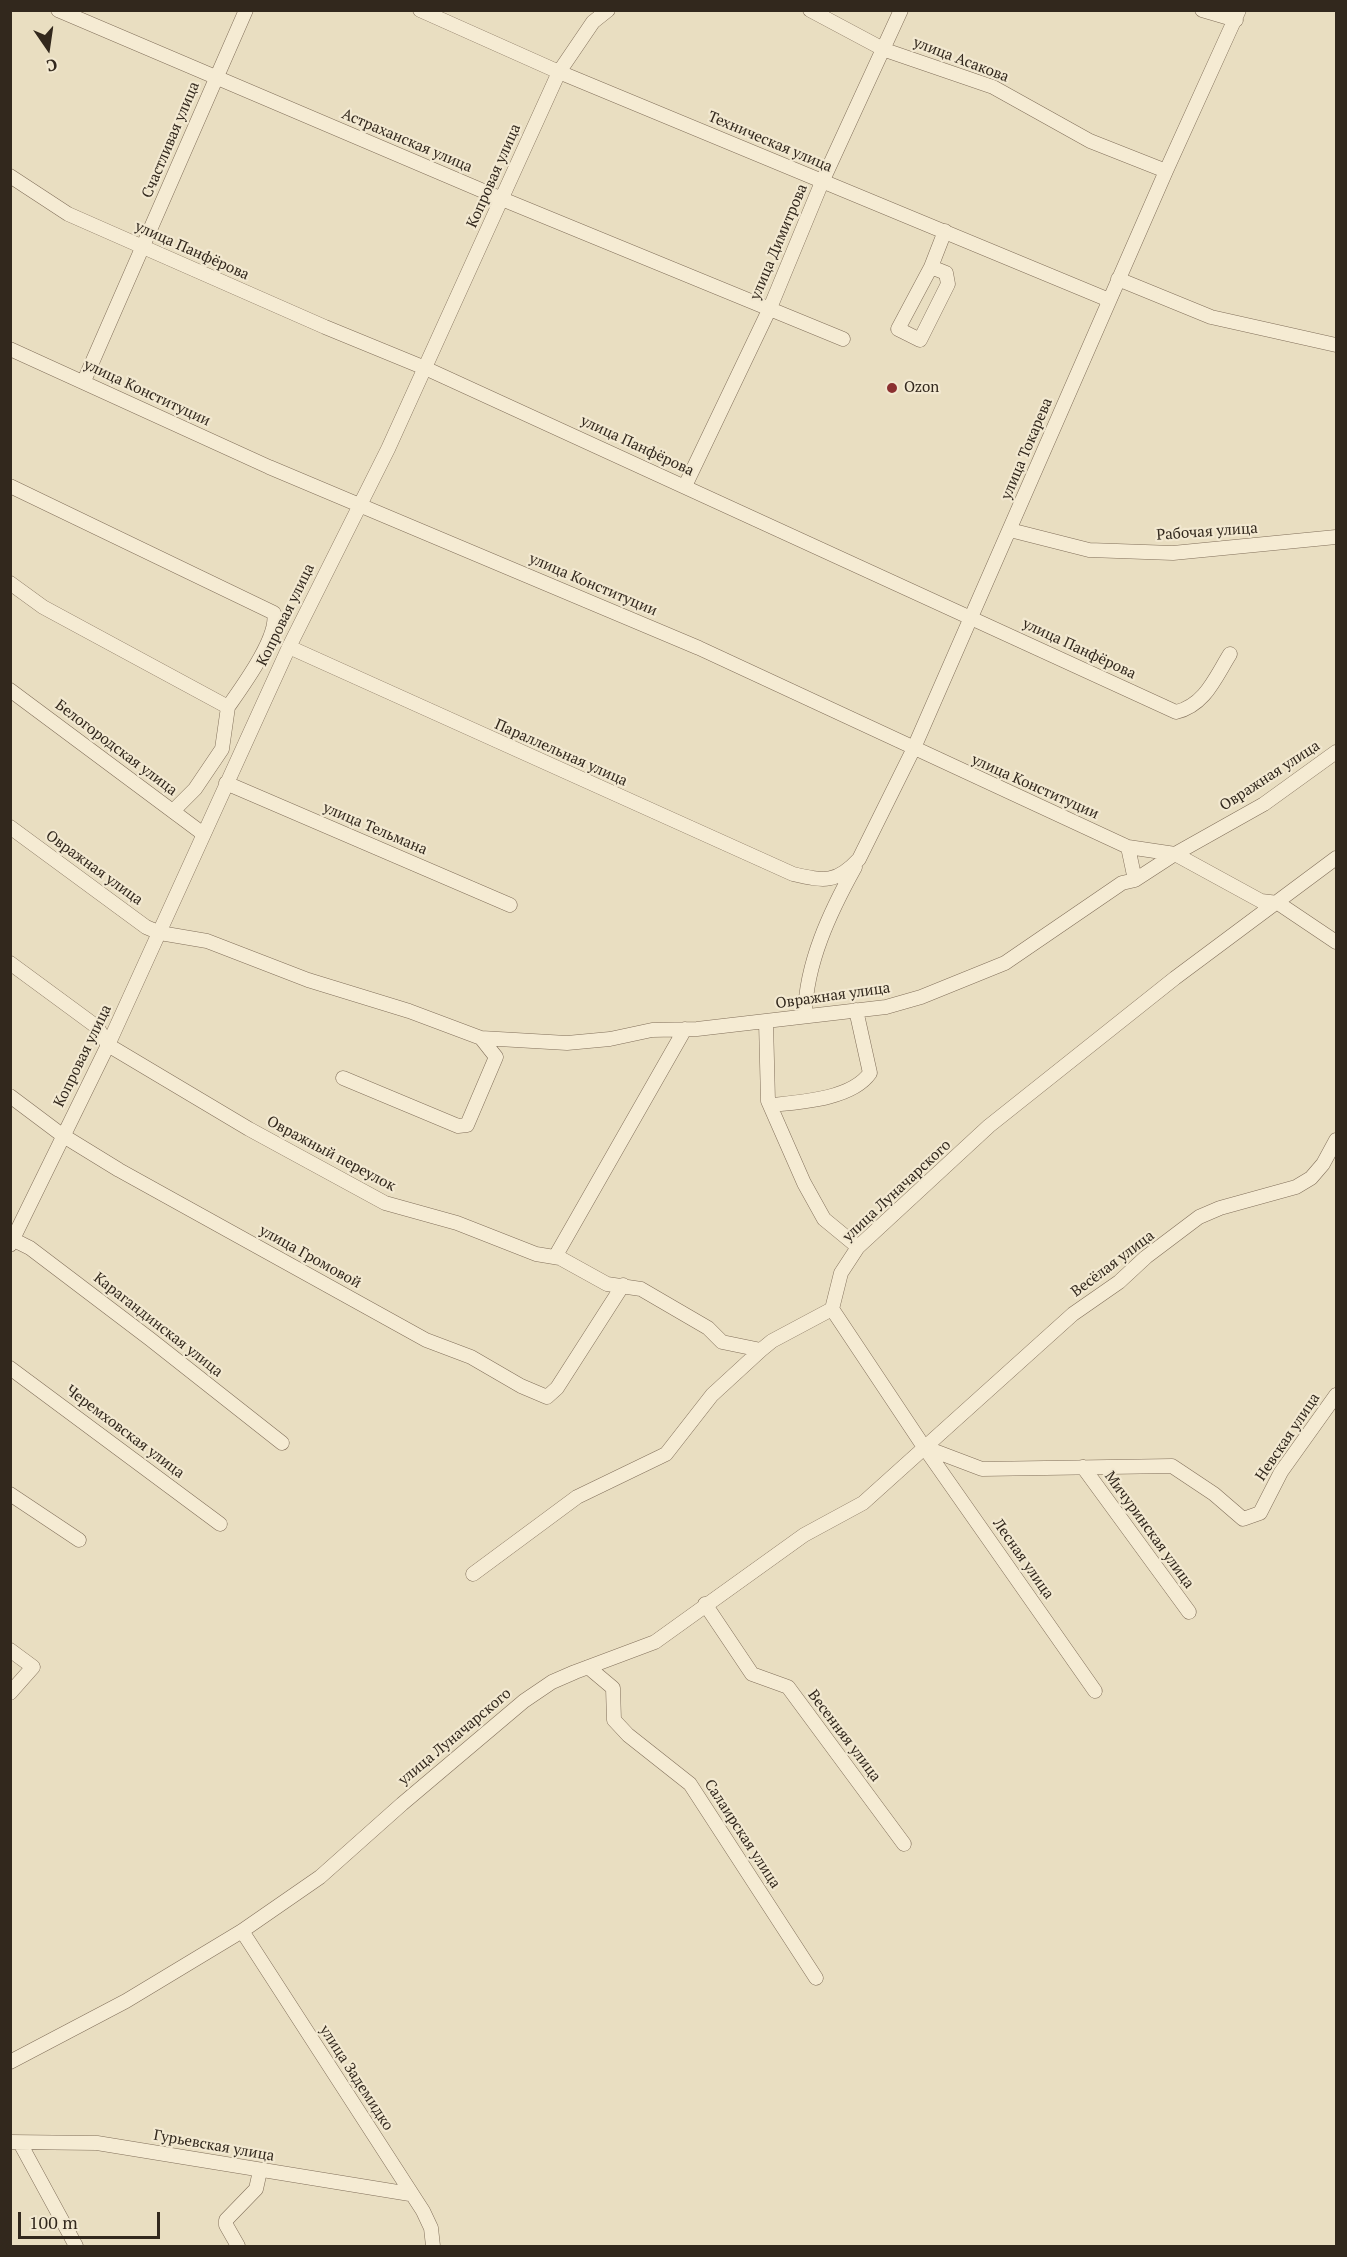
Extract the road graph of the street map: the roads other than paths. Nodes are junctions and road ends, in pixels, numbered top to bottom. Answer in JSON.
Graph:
{"nodes":[{"id":1,"x":58,"y":10,"type":"edge"},
{"id":2,"x":246,"y":10,"type":"edge"},
{"id":3,"x":420,"y":10,"type":"edge"},
{"id":4,"x":608,"y":10,"type":"edge"},
{"id":5,"x":810,"y":10,"type":"edge"},
{"id":6,"x":901,"y":10,"type":"edge"},
{"id":7,"x":1202,"y":10,"type":"edge"},
{"id":8,"x":1237,"y":15,"type":"edge"},
{"id":9,"x":885,"y":50,"type":"junction"},
{"id":10,"x":559,"y":72,"type":"junction"},
{"id":11,"x":215,"y":78,"type":"junction"},
{"id":12,"x":1166,"y":171,"type":"junction"},
{"id":13,"x":10,"y":176,"type":"edge"},
{"id":14,"x":822,"y":182,"type":"junction"},
{"id":15,"x":502,"y":199,"type":"junction"},
{"id":16,"x":945,"y":231,"type":"junction"},
{"id":17,"x":142,"y":248,"type":"junction"},
{"id":18,"x":931,"y":267,"type":"junction"},
{"id":19,"x":1118,"y":279,"type":"junction"},
{"id":20,"x":1109,"y":300,"type":"junction"},
{"id":21,"x":770,"y":308,"type":"junction"},
{"id":22,"x":843,"y":339,"type":"dead end"},
{"id":23,"x":1336,"y":345,"type":"edge"},
{"id":24,"x":10,"y":349,"type":"edge"},
{"id":25,"x":425,"y":368,"type":"junction"},
{"id":26,"x":84,"y":381,"type":"junction"},
{"id":27,"x":10,"y":486,"type":"edge"},
{"id":28,"x":685,"y":486,"type":"junction"},
{"id":29,"x":360,"y":503,"type":"junction"},
{"id":30,"x":1010,"y":530,"type":"junction"},
{"id":31,"x":1336,"y":537,"type":"edge"},
{"id":32,"x":10,"y":584,"type":"edge"},
{"id":33,"x":972,"y":617,"type":"junction"},
{"id":34,"x":288,"y":647,"type":"junction"},
{"id":35,"x":1230,"y":654,"type":"dead end"},
{"id":36,"x":10,"y":690,"type":"edge"},
{"id":37,"x":228,"y":707,"type":"junction"},
{"id":38,"x":913,"y":750,"type":"junction"},
{"id":39,"x":1336,"y":752,"type":"edge"},
{"id":40,"x":226,"y":783,"type":"junction"},
{"id":41,"x":173,"y":811,"type":"junction"},
{"id":42,"x":10,"y":827,"type":"edge"},
{"id":43,"x":202,"y":833,"type":"junction"},
{"id":44,"x":1128,"y":847,"type":"junction"},
{"id":45,"x":1175,"y":854,"type":"junction"},
{"id":46,"x":1336,"y":858,"type":"edge"},
{"id":47,"x":859,"y":859,"type":"junction"},
{"id":48,"x":1135,"y":880,"type":"junction"},
{"id":49,"x":822,"y":881,"type":"joint"},
{"id":50,"x":1278,"y":903,"type":"junction"},
{"id":51,"x":510,"y":905,"type":"dead end"},
{"id":52,"x":160,"y":933,"type":"junction"},
{"id":53,"x":1336,"y":942,"type":"edge"},
{"id":54,"x":10,"y":963,"type":"edge"},
{"id":55,"x":856,"y":1010,"type":"junction"},
{"id":56,"x":805,"y":1014,"type":"junction"},
{"id":57,"x":766,"y":1022,"type":"junction"},
{"id":58,"x":685,"y":1029,"type":"junction"},
{"id":59,"x":481,"y":1038,"type":"junction"},
{"id":60,"x":108,"y":1045,"type":"junction"},
{"id":61,"x":343,"y":1078,"type":"dead end"},
{"id":62,"x":10,"y":1096,"type":"edge"},
{"id":63,"x":771,"y":1105,"type":"junction"},
{"id":64,"x":62,"y":1135,"type":"junction"},
{"id":65,"x":1336,"y":1140,"type":"edge"},
{"id":66,"x":12,"y":1241,"type":"edge"},
{"id":67,"x":858,"y":1247,"type":"junction"},
{"id":68,"x":557,"y":1258,"type":"junction"},
{"id":69,"x":622,"y":1285,"type":"junction"},
{"id":70,"x":832,"y":1309,"type":"junction"},
{"id":71,"x":761,"y":1350,"type":"junction"},
{"id":72,"x":10,"y":1368,"type":"edge"},
{"id":73,"x":1336,"y":1395,"type":"edge"},
{"id":74,"x":282,"y":1443,"type":"dead end"},
{"id":75,"x":924,"y":1447,"type":"junction"},
{"id":76,"x":1083,"y":1467,"type":"junction"},
{"id":77,"x":10,"y":1494,"type":"edge"},
{"id":78,"x":220,"y":1524,"type":"dead end"},
{"id":79,"x":79,"y":1540,"type":"dead end"},
{"id":80,"x":473,"y":1574,"type":"dead end"},
{"id":81,"x":705,"y":1604,"type":"junction"},
{"id":82,"x":1189,"y":1612,"type":"dead end"},
{"id":83,"x":10,"y":1650,"type":"edge"},
{"id":84,"x":588,"y":1667,"type":"junction"},
{"id":85,"x":1095,"y":1691,"type":"dead end"},
{"id":86,"x":10,"y":1693,"type":"edge"},
{"id":87,"x":904,"y":1844,"type":"dead end"},
{"id":88,"x":242,"y":1931,"type":"junction"},
{"id":89,"x":816,"y":1978,"type":"dead end"},
{"id":90,"x":10,"y":2062,"type":"edge"},
{"id":91,"x":15,"y":2143,"type":"edge"},
{"id":92,"x":260,"y":2171,"type":"junction"},
{"id":93,"x":410,"y":2194,"type":"junction"},
{"id":94,"x":431,"y":2228,"type":"junction"},
{"id":95,"x":76,"y":2247,"type":"edge"},
{"id":96,"x":238,"y":2247,"type":"edge"},
{"id":97,"x":433,"y":2247,"type":"edge"},
{"id":98,"x":445,"y":2247,"type":"edge"}],
"edges":[{"from":1,"to":11,"type":"street","name":"Астраханская улица"},
{"from":2,"to":11,"type":"street","name":"Счастливая улица"},
{"from":3,"to":10,"type":"street","name":"Техническая улица"},
{"from":4,"to":10,"type":"street","name":"Копровая улица"},
{"from":5,"to":9,"type":"street","name":"улица Асакова"},
{"from":6,"to":9,"type":"street","name":"улица Димитрова"},
{"from":7,"to":8,"type":"street"},
{"from":8,"to":12,"type":"street","name":"улица Токарева"},
{"from":9,"to":12,"type":"street","name":"улица Асакова"},
{"from":9,"to":14,"type":"street","name":"улица Димитрова"},
{"from":10,"to":14,"type":"street","name":"Техническая улица"},
{"from":10,"to":15,"type":"street","name":"Копровая улица"},
{"from":11,"to":15,"type":"street","name":"Астраханская улица"},
{"from":11,"to":17,"type":"street","name":"Счастливая улица"},
{"from":12,"to":19,"type":"street","name":"улица Токарева"},
{"from":13,"to":17,"type":"street","name":"улица Панфёрова"},
{"from":14,"to":16,"type":"street","name":"Техническая улица"},
{"from":14,"to":21,"type":"street","name":"улица Димитрова"},
{"from":15,"to":21,"type":"street","name":"Астраханская улица"},
{"from":15,"to":25,"type":"street","name":"Копровая улица"},
{"from":16,"to":18,"type":"street"},
{"from":16,"to":20,"type":"street","name":"Техническая улица"},
{"from":17,"to":25,"type":"street","name":"улица Панфёрова"},
{"from":17,"to":26,"type":"street","name":"Счастливая улица"},
{"from":18,"to":18,"type":"street"},
{"from":19,"to":20,"type":"street","name":"улица Токарева"},
{"from":19,"to":23,"type":"street"},
{"from":20,"to":30,"type":"street","name":"улица Токарева"},
{"from":21,"to":22,"type":"street","name":"Астраханская улица"},
{"from":21,"to":28,"type":"street","name":"улица Димитрова"},
{"from":24,"to":26,"type":"street","name":"улица Конституции"},
{"from":25,"to":28,"type":"street","name":"улица Панфёрова"},
{"from":25,"to":29,"type":"street","name":"Копровая улица"},
{"from":26,"to":29,"type":"street","name":"улица Конституции"},
{"from":27,"to":37,"type":"street"},
{"from":28,"to":33,"type":"street","name":"улица Панфёрова"},
{"from":29,"to":34,"type":"street","name":"Копровая улица"},
{"from":29,"to":38,"type":"street","name":"улица Конституции"},
{"from":30,"to":31,"type":"street","name":"Рабочая улица"},
{"from":30,"to":33,"type":"street","name":"улица Токарева"},
{"from":32,"to":37,"type":"street"},
{"from":33,"to":35,"type":"street","name":"улица Панфёрова"},
{"from":33,"to":38,"type":"street","name":"улица Токарева"},
{"from":34,"to":40,"type":"street","name":"Копровая улица"},
{"from":34,"to":49,"type":"street","name":"Параллельная улица"},
{"from":36,"to":41,"type":"street","name":"Белогородская улица"},
{"from":37,"to":41,"type":"street"},
{"from":38,"to":44,"type":"street","name":"улица Конституции"},
{"from":38,"to":47,"type":"street","name":"улица Токарева"},
{"from":39,"to":45,"type":"street","name":"Овражная улица"},
{"from":40,"to":43,"type":"street","name":"Копровая улица"},
{"from":40,"to":51,"type":"street","name":"улица Тельмана"},
{"from":41,"to":43,"type":"street","name":"Белогородская улица"},
{"from":42,"to":52,"type":"street","name":"Овражная улица"},
{"from":43,"to":52,"type":"street","name":"Копровая улица"},
{"from":44,"to":45,"type":"street","name":"улица Конституции"},
{"from":44,"to":48,"type":"street"},
{"from":45,"to":48,"type":"street","name":"Овражная улица"},
{"from":45,"to":50,"type":"street"},
{"from":46,"to":50,"type":"street","name":"улица Луначарского"},
{"from":47,"to":49,"type":"street","name":"улица Токарева"},
{"from":47,"to":56,"type":"street"},
{"from":48,"to":55,"type":"street","name":"Овражная улица"},
{"from":50,"to":53,"type":"street"},
{"from":50,"to":67,"type":"street","name":"улица Луначарского"},
{"from":52,"to":59,"type":"street","name":"Овражная улица"},
{"from":52,"to":60,"type":"street","name":"Копровая улица"},
{"from":54,"to":60,"type":"street"},
{"from":55,"to":56,"type":"street","name":"Овражная улица"},
{"from":55,"to":63,"type":"street"},
{"from":56,"to":57,"type":"street","name":"Овражная улица"},
{"from":57,"to":58,"type":"street","name":"Овражная улица"},
{"from":57,"to":63,"type":"street"},
{"from":58,"to":59,"type":"street","name":"Овражная улица"},
{"from":58,"to":68,"type":"street"},
{"from":59,"to":61,"type":"street"},
{"from":60,"to":64,"type":"street","name":"Копровая улица"},
{"from":60,"to":68,"type":"street","name":"Овражный переулок"},
{"from":62,"to":64,"type":"street","name":"улица Громовой"},
{"from":63,"to":67,"type":"street"},
{"from":64,"to":66,"type":"street","name":"Копровая улица"},
{"from":64,"to":69,"type":"street","name":"улица Громовой"},
{"from":65,"to":75,"type":"street","name":"Весёлая улица"},
{"from":66,"to":74,"type":"street","name":"Карагандинская улица"},
{"from":67,"to":70,"type":"street","name":"улица Луначарского"},
{"from":68,"to":69,"type":"street","name":"Овражный переулок"},
{"from":69,"to":71,"type":"street","name":"Овражный переулок"},
{"from":70,"to":71,"type":"street"},
{"from":70,"to":75,"type":"street","name":"Лесная улица"},
{"from":71,"to":80,"type":"street"},
{"from":72,"to":78,"type":"street","name":"Черемховская улица"},
{"from":73,"to":76,"type":"street","name":"Невская улица"},
{"from":75,"to":76,"type":"street"},
{"from":75,"to":81,"type":"street","name":"улица Луначарского"},
{"from":75,"to":85,"type":"street","name":"Лесная улица"},
{"from":76,"to":82,"type":"street","name":"Мичуринская улица"},
{"from":77,"to":79,"type":"street"},
{"from":81,"to":84,"type":"street","name":"улица Луначарского"},
{"from":81,"to":87,"type":"street","name":"Весенняя улица"},
{"from":83,"to":86,"type":"street"},
{"from":84,"to":88,"type":"street","name":"улица Луначарского"},
{"from":84,"to":89,"type":"street","name":"Салаирская улица"},
{"from":88,"to":90,"type":"street","name":"улица Луначарского"},
{"from":88,"to":93,"type":"street","name":"улица Задемидко"},
{"from":91,"to":92,"type":"street","name":"Гурьевская улица"},
{"from":91,"to":95,"type":"street"},
{"from":92,"to":93,"type":"street","name":"Гурьевская улица"},
{"from":92,"to":96,"type":"street"},
{"from":93,"to":94,"type":"street","name":"улица Задемидко"},
{"from":94,"to":97,"type":"street","name":"улица Задемидко"},
{"from":94,"to":98,"type":"street"}]}
